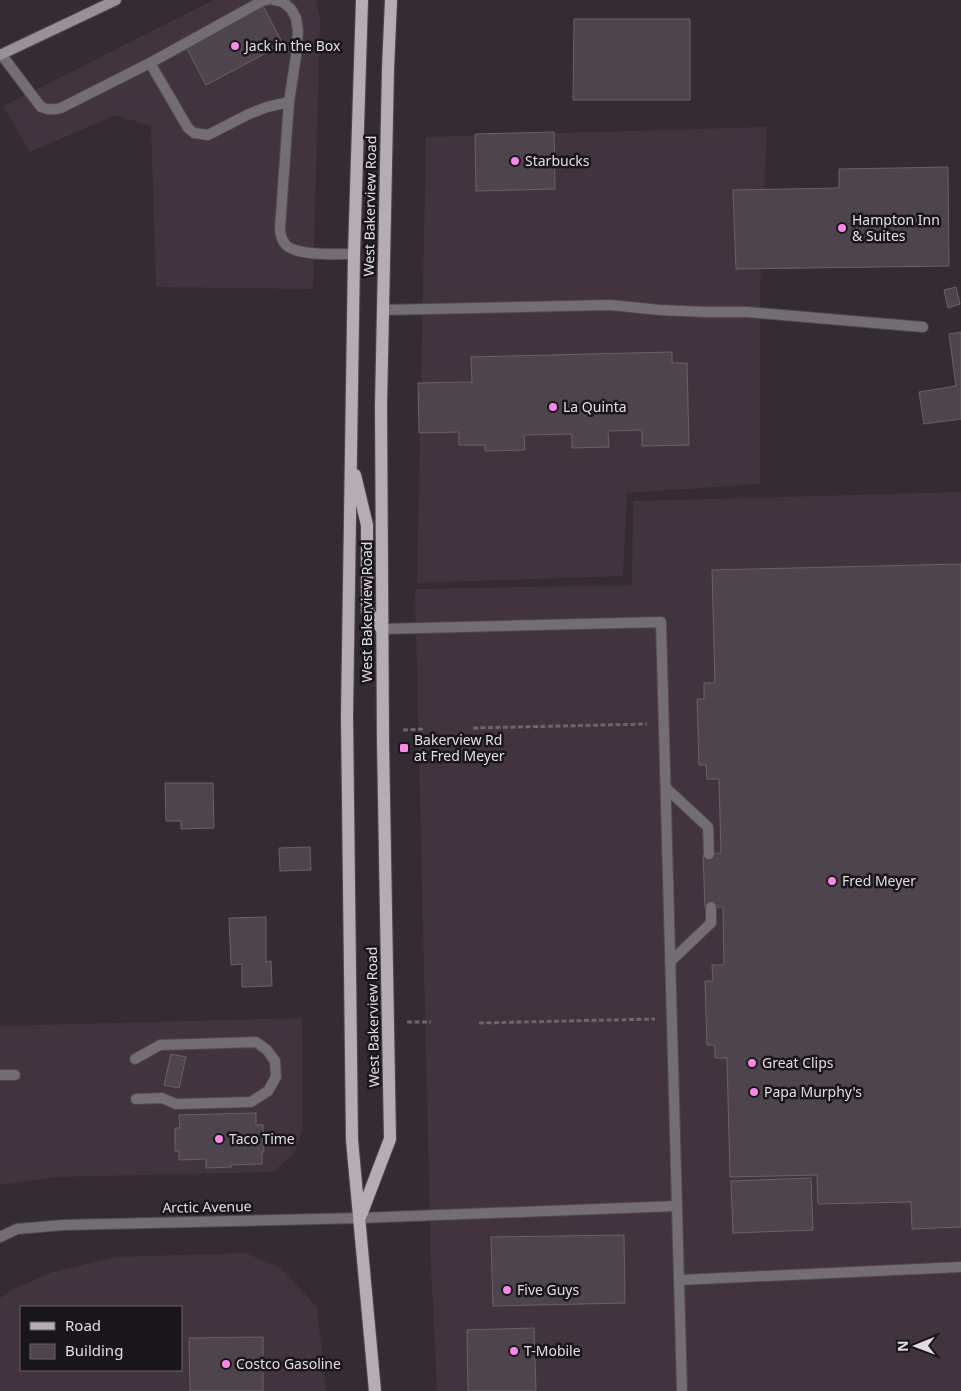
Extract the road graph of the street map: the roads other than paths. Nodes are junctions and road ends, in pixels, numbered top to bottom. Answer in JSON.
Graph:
{"nodes":[{"id":1,"x":116,"y":0,"type":"edge"},
{"id":2,"x":267,"y":0,"type":"edge"},
{"id":3,"x":274,"y":0,"type":"edge"},
{"id":4,"x":357,"y":0,"type":"edge"},
{"id":5,"x":362,"y":0,"type":"edge"},
{"id":6,"x":391,"y":0,"type":"edge"},
{"id":7,"x":361,"y":35,"type":"junction"},
{"id":8,"x":1,"y":54,"type":"edge"},
{"id":9,"x":150,"y":63,"type":"junction"},
{"id":10,"x":288,"y":102,"type":"junction"},
{"id":11,"x":354,"y":254,"type":"junction"},
{"id":12,"x":383,"y":310,"type":"junction"},
{"id":13,"x":923,"y":327,"type":"dead end"},
{"id":14,"x":350,"y":458,"type":"junction"},
{"id":15,"x":382,"y":629,"type":"junction"},
{"id":16,"x":666,"y":788,"type":"junction"},
{"id":17,"x":709,"y":854,"type":"dead end"},
{"id":18,"x":711,"y":908,"type":"dead end"},
{"id":19,"x":670,"y":962,"type":"junction"},
{"id":20,"x":135,"y":1059,"type":"dead end"},
{"id":21,"x":0,"y":1075,"type":"edge"},
{"id":22,"x":14,"y":1075,"type":"dead end"},
{"id":23,"x":136,"y":1099,"type":"dead end"},
{"id":24,"x":677,"y":1206,"type":"junction"},
{"id":25,"x":360,"y":1218,"type":"junction"},
{"id":26,"x":0,"y":1236,"type":"edge"},
{"id":27,"x":961,"y":1267,"type":"edge"},
{"id":28,"x":680,"y":1280,"type":"junction"},
{"id":29,"x":376,"y":1391,"type":"edge"},
{"id":30,"x":682,"y":1391,"type":"edge"}],
"edges":[{"from":1,"to":8,"type":"main road"},
{"from":2,"to":9,"type":"street"},
{"from":3,"to":10,"type":"street"},
{"from":4,"to":7,"type":"main road"},
{"from":5,"to":7,"type":"main road","name":"West Bakerview Road"},
{"from":6,"to":12,"type":"main road","name":"West Bakerview Road"},
{"from":7,"to":11,"type":"main road","name":"West Bakerview Road"},
{"from":8,"to":9,"type":"street"},
{"from":9,"to":10,"type":"street"},
{"from":10,"to":11,"type":"street"},
{"from":11,"to":14,"type":"main road","name":"West Bakerview Road"},
{"from":12,"to":13,"type":"street"},
{"from":12,"to":15,"type":"main road","name":"West Bakerview Road"},
{"from":14,"to":15,"type":"main road"},
{"from":14,"to":25,"type":"main road","name":"West Bakerview Road"},
{"from":15,"to":16,"type":"street"},
{"from":15,"to":25,"type":"main road","name":"West Bakerview Road"},
{"from":16,"to":17,"type":"street"},
{"from":16,"to":19,"type":"street"},
{"from":18,"to":19,"type":"street"},
{"from":19,"to":24,"type":"street"},
{"from":20,"to":23,"type":"street"},
{"from":21,"to":22,"type":"street"},
{"from":24,"to":25,"type":"street","name":"Arctic Avenue"},
{"from":24,"to":28,"type":"street"},
{"from":25,"to":26,"type":"street","name":"Arctic Avenue"},
{"from":25,"to":29,"type":"main road","name":"West Bakerview Road"},
{"from":27,"to":28,"type":"street"},
{"from":28,"to":30,"type":"street"}]}
